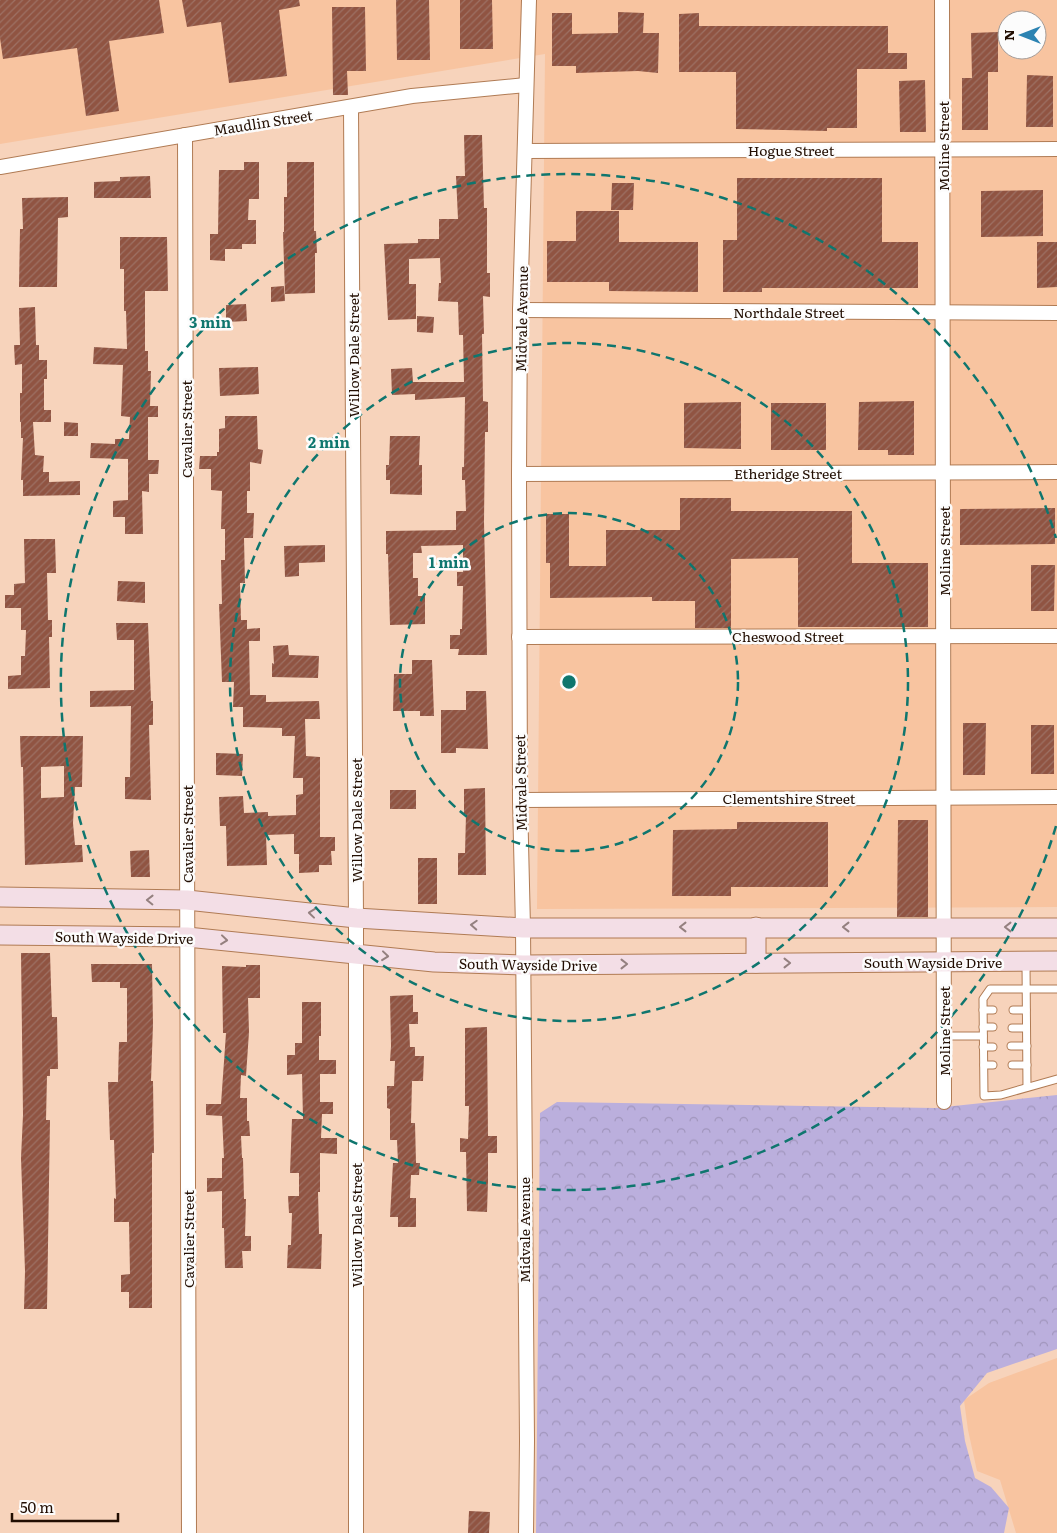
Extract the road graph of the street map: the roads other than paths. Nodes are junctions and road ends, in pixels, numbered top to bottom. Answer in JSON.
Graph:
{"nodes":[{"id":1,"x":529,"y":0,"type":"edge"},
{"id":2,"x":942,"y":0,"type":"edge"},
{"id":3,"x":526,"y":85,"type":"junction"},
{"id":4,"x":351,"y":108,"type":"junction"},
{"id":5,"x":185,"y":136,"type":"junction"},
{"id":6,"x":943,"y":150,"type":"junction"},
{"id":7,"x":1057,"y":150,"type":"edge"},
{"id":8,"x":525,"y":151,"type":"junction"},
{"id":9,"x":0,"y":166,"type":"edge"},
{"id":10,"x":520,"y":310,"type":"junction"},
{"id":11,"x":943,"y":313,"type":"junction"},
{"id":12,"x":1057,"y":313,"type":"edge"},
{"id":13,"x":943,"y":472,"type":"junction"},
{"id":14,"x":1057,"y":472,"type":"edge"},
{"id":15,"x":519,"y":474,"type":"junction"},
{"id":16,"x":944,"y":636,"type":"junction"},
{"id":17,"x":1057,"y":636,"type":"edge"},
{"id":18,"x":519,"y":638,"type":"junction"},
{"id":19,"x":1057,"y":797,"type":"edge"},
{"id":20,"x":944,"y":798,"type":"junction"},
{"id":21,"x":520,"y":800,"type":"junction"},
{"id":22,"x":0,"y":897,"type":"edge"},
{"id":23,"x":187,"y":900,"type":"junction"},
{"id":24,"x":356,"y":918,"type":"junction"},
{"id":25,"x":756,"y":927,"type":"junction"},
{"id":26,"x":944,"y":927,"type":"junction"},
{"id":27,"x":523,"y":928,"type":"junction"},
{"id":28,"x":1057,"y":928,"type":"edge"},
{"id":29,"x":0,"y":935,"type":"edge"},
{"id":30,"x":188,"y":936,"type":"junction"},
{"id":31,"x":356,"y":953,"type":"junction"},
{"id":32,"x":1026,"y":961,"type":"junction"},
{"id":33,"x":1057,"y":961,"type":"edge"},
{"id":34,"x":944,"y":962,"type":"junction"},
{"id":35,"x":756,"y":963,"type":"junction"},
{"id":36,"x":523,"y":965,"type":"junction"},
{"id":37,"x":1026,"y":989,"type":"junction"},
{"id":38,"x":1057,"y":989,"type":"edge"},
{"id":39,"x":983,"y":1010,"type":"junction"},
{"id":40,"x":993,"y":1010,"type":"dead end"},
{"id":41,"x":1013,"y":1010,"type":"dead end"},
{"id":42,"x":1026,"y":1010,"type":"junction"},
{"id":43,"x":983,"y":1027,"type":"junction"},
{"id":44,"x":993,"y":1027,"type":"dead end"},
{"id":45,"x":1012,"y":1028,"type":"dead end"},
{"id":46,"x":1026,"y":1028,"type":"junction"},
{"id":47,"x":944,"y":1036,"type":"junction"},
{"id":48,"x":983,"y":1036,"type":"junction"},
{"id":49,"x":1011,"y":1046,"type":"dead end"},
{"id":50,"x":1027,"y":1046,"type":"junction"},
{"id":51,"x":983,"y":1047,"type":"junction"},
{"id":52,"x":993,"y":1047,"type":"dead end"},
{"id":53,"x":984,"y":1065,"type":"junction"},
{"id":54,"x":993,"y":1065,"type":"dead end"},
{"id":55,"x":1012,"y":1065,"type":"dead end"},
{"id":56,"x":1027,"y":1065,"type":"junction"},
{"id":57,"x":1057,"y":1079,"type":"edge"},
{"id":58,"x":1027,"y":1087,"type":"junction"},
{"id":59,"x":944,"y":1102,"type":"dead end"},
{"id":60,"x":188,"y":1533,"type":"edge"},
{"id":61,"x":356,"y":1533,"type":"edge"},
{"id":62,"x":526,"y":1533,"type":"edge"}],
"edges":[{"from":1,"to":3,"type":"street","name":"Midvale Avenue"},
{"from":2,"to":6,"type":"street","name":"Moline Street"},
{"from":3,"to":4,"type":"street","name":"Maudlin Street"},
{"from":3,"to":8,"type":"street","name":"Midvale Avenue"},
{"from":4,"to":5,"type":"street","name":"Maudlin Street"},
{"from":4,"to":24,"type":"street","name":"Willow Dale Street"},
{"from":5,"to":9,"type":"street","name":"Maudlin Street"},
{"from":5,"to":23,"type":"street","name":"Cavalier Street"},
{"from":6,"to":7,"type":"street","name":"Hogue Street"},
{"from":6,"to":8,"type":"street","name":"Hogue Street"},
{"from":6,"to":11,"type":"street","name":"Moline Street"},
{"from":8,"to":10,"type":"street","name":"Midvale Avenue"},
{"from":10,"to":11,"type":"street","name":"Northdale Street"},
{"from":10,"to":15,"type":"street","name":"Midvale Avenue"},
{"from":11,"to":12,"type":"street","name":"Northdale Street"},
{"from":11,"to":13,"type":"street","name":"Moline Street"},
{"from":13,"to":14,"type":"street","name":"Etheridge Street"},
{"from":13,"to":15,"type":"street","name":"Etheridge Street"},
{"from":13,"to":16,"type":"street","name":"Moline Street"},
{"from":15,"to":18,"type":"street","name":"Midvale Avenue"},
{"from":16,"to":17,"type":"street","name":"Cheswood Street"},
{"from":16,"to":18,"type":"street","name":"Cheswood Street"},
{"from":16,"to":20,"type":"street","name":"Moline Street"},
{"from":18,"to":21,"type":"street","name":"Midvale Street"},
{"from":19,"to":20,"type":"street","name":"Clementshire Street"},
{"from":20,"to":21,"type":"street","name":"Clementshire Street"},
{"from":20,"to":26,"type":"street","name":"Moline Street"},
{"from":21,"to":27,"type":"street","name":"Midvale Street"},
{"from":23,"to":22,"type":"main road","one_way":true},
{"from":24,"to":23,"type":"main road","one_way":true},
{"from":23,"to":30,"type":"street","name":"Cavalier Street"},
{"from":27,"to":24,"type":"main road","one_way":true},
{"from":24,"to":31,"type":"street","name":"Willow Dale Street"},
{"from":26,"to":25,"type":"main road","one_way":true},
{"from":25,"to":27,"type":"main road","one_way":true},
{"from":25,"to":35,"type":"main road"},
{"from":28,"to":26,"type":"main road","one_way":true},
{"from":26,"to":34,"type":"street","name":"Moline Street"},
{"from":27,"to":36,"type":"street","name":"Midvale Avenue"},
{"from":29,"to":30,"type":"main road","name":"South Wayside Drive"},
{"from":30,"to":31,"type":"main road","name":"South Wayside Drive","one_way":true},
{"from":30,"to":60,"type":"street","name":"Cavalier Street"},
{"from":31,"to":36,"type":"main road","name":"South Wayside Drive","one_way":true},
{"from":31,"to":61,"type":"street","name":"Willow Dale Street"},
{"from":32,"to":33,"type":"main road","name":"South Wayside Drive"},
{"from":32,"to":34,"type":"main road","name":"South Wayside Drive"},
{"from":32,"to":37,"type":"lane"},
{"from":35,"to":34,"type":"main road","name":"South Wayside Drive","one_way":true},
{"from":34,"to":47,"type":"street","name":"Moline Street"},
{"from":36,"to":35,"type":"main road","name":"South Wayside Drive","one_way":true},
{"from":36,"to":62,"type":"street","name":"Midvale Avenue"},
{"from":37,"to":38,"type":"lane"},
{"from":37,"to":39,"type":"lane"},
{"from":37,"to":42,"type":"lane"},
{"from":39,"to":40,"type":"lane"},
{"from":39,"to":43,"type":"lane"},
{"from":41,"to":42,"type":"lane"},
{"from":42,"to":46,"type":"lane"},
{"from":43,"to":44,"type":"lane"},
{"from":43,"to":48,"type":"lane"},
{"from":45,"to":46,"type":"lane"},
{"from":46,"to":50,"type":"lane"},
{"from":47,"to":48,"type":"lane"},
{"from":47,"to":59,"type":"street","name":"Moline Street"},
{"from":48,"to":51,"type":"lane"},
{"from":49,"to":50,"type":"lane"},
{"from":50,"to":56,"type":"lane"},
{"from":51,"to":52,"type":"lane"},
{"from":51,"to":53,"type":"lane"},
{"from":53,"to":54,"type":"lane"},
{"from":53,"to":58,"type":"lane"},
{"from":55,"to":56,"type":"lane"},
{"from":56,"to":58,"type":"lane"},
{"from":57,"to":58,"type":"lane"}]}
